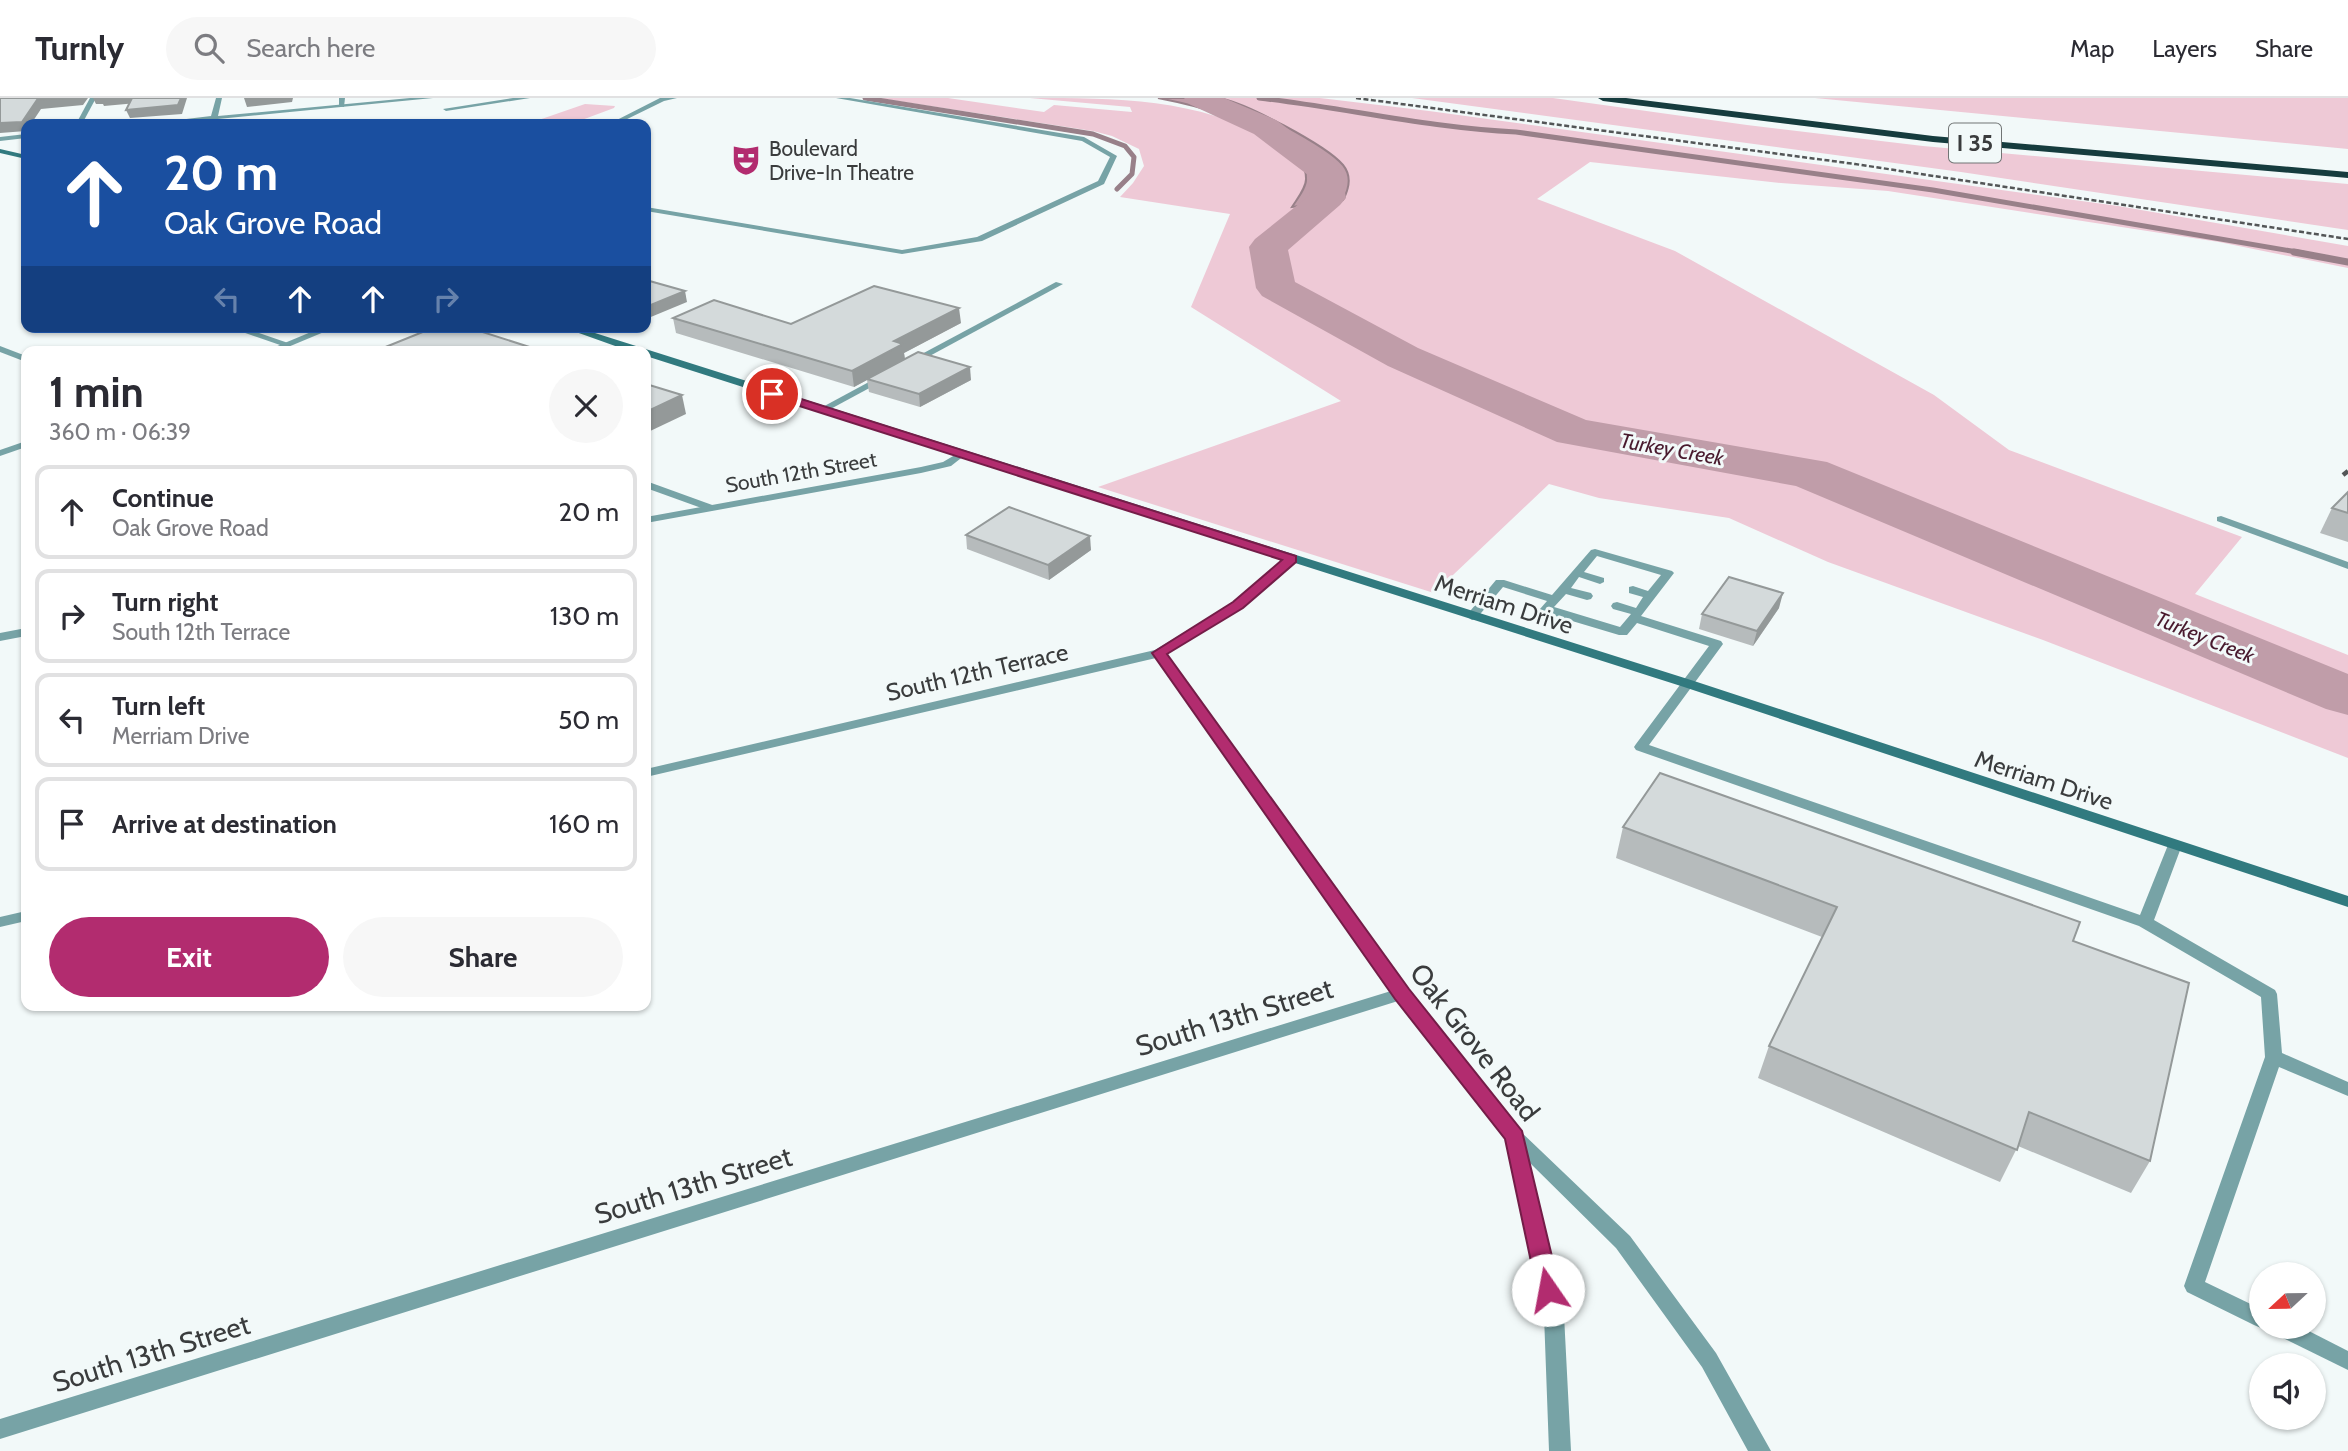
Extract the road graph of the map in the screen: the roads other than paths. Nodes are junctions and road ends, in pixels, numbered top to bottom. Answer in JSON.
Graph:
{"nodes":[{"id":1,"x":93,"y":98,"type":"edge"},
{"id":2,"x":219,"y":98,"type":"edge"},
{"id":3,"x":430,"y":98,"type":"edge"},
{"id":4,"x":440,"y":98,"type":"edge"},
{"id":5,"x":527,"y":98,"type":"edge"},
{"id":6,"x":674,"y":98,"type":"edge"},
{"id":7,"x":839,"y":98,"type":"edge"},
{"id":8,"x":1603,"y":98,"type":"edge"},
{"id":9,"x":1663,"y":98,"type":"edge"},
{"id":10,"x":342,"y":102,"type":"edge"},
{"id":11,"x":446,"y":109,"type":"junction"},
{"id":12,"x":214,"y":118,"type":"junction"},
{"id":13,"x":82,"y":119,"type":"edge"},
{"id":14,"x":203,"y":119,"type":"edge"},
{"id":15,"x":436,"y":119,"type":"edge"},
{"id":16,"x":622,"y":119,"type":"edge"},
{"id":17,"x":21,"y":137,"type":"edge"},
{"id":18,"x":0,"y":139,"type":"edge"},
{"id":19,"x":0,"y":151,"type":"edge"},
{"id":20,"x":21,"y":156,"type":"edge"},
{"id":21,"x":2348,"y":165,"type":"edge"},
{"id":22,"x":2348,"y":175,"type":"edge"},
{"id":23,"x":651,"y":210,"type":"edge"},
{"id":24,"x":1059,"y":284,"type":"dead end"},
{"id":25,"x":247,"y":333,"type":"edge"},
{"id":26,"x":319,"y":333,"type":"edge"},
{"id":27,"x":584,"y":333,"type":"edge"},
{"id":28,"x":281,"y":346,"type":"edge"},
{"id":29,"x":290,"y":346,"type":"edge"},
{"id":30,"x":624,"y":346,"type":"edge"},
{"id":31,"x":0,"y":349,"type":"edge"},
{"id":32,"x":651,"y":355,"type":"edge"},
{"id":33,"x":21,"y":357,"type":"edge"},
{"id":34,"x":906,"y":365,"type":"edge"},
{"id":35,"x":894,"y":372,"type":"edge"},
{"id":36,"x":822,"y":410,"type":"junction"},
{"id":37,"x":21,"y":446,"type":"edge"},
{"id":38,"x":0,"y":453,"type":"edge"},
{"id":39,"x":960,"y":455,"type":"junction"},
{"id":40,"x":651,"y":486,"type":"edge"},
{"id":41,"x":711,"y":508,"type":"junction"},
{"id":42,"x":651,"y":519,"type":"edge"},
{"id":43,"x":2221,"y":519,"type":"dead end"},
{"id":44,"x":1291,"y":559,"type":"junction"},
{"id":45,"x":2348,"y":566,"type":"edge"},
{"id":46,"x":1577,"y":573,"type":"junction"},
{"id":47,"x":1600,"y":580,"type":"dead end"},
{"id":48,"x":1563,"y":589,"type":"junction"},
{"id":49,"x":1633,"y":590,"type":"dead end"},
{"id":50,"x":1587,"y":596,"type":"dead end"},
{"id":51,"x":1651,"y":596,"type":"junction"},
{"id":52,"x":1554,"y":600,"type":"junction"},
{"id":53,"x":1617,"y":606,"type":"dead end"},
{"id":54,"x":1636,"y":615,"type":"junction"},
{"id":55,"x":1472,"y":616,"type":"junction"},
{"id":56,"x":21,"y":633,"type":"edge"},
{"id":57,"x":0,"y":637,"type":"edge"},
{"id":58,"x":1159,"y":653,"type":"junction"},
{"id":59,"x":1689,"y":684,"type":"junction"},
{"id":60,"x":651,"y":771,"type":"edge"},
{"id":61,"x":2175,"y":845,"type":"junction"},
{"id":62,"x":2348,"y":902,"type":"edge"},
{"id":63,"x":21,"y":917,"type":"edge"},
{"id":64,"x":0,"y":922,"type":"edge"},
{"id":65,"x":2145,"y":922,"type":"junction"},
{"id":66,"x":1402,"y":994,"type":"junction"},
{"id":67,"x":2274,"y":1057,"type":"junction"},
{"id":68,"x":2348,"y":1089,"type":"edge"},
{"id":69,"x":1514,"y":1137,"type":"junction"},
{"id":70,"x":2249,"y":1312,"type":"edge"},
{"id":71,"x":2304,"y":1339,"type":"edge"},
{"id":72,"x":2348,"y":1360,"type":"edge"},
{"id":73,"x":0,"y":1429,"type":"edge"},
{"id":74,"x":1560,"y":1451,"type":"edge"},
{"id":75,"x":1760,"y":1451,"type":"edge"}],
"edges":[{"from":1,"to":13,"type":"street"},
{"from":2,"to":12,"type":"street"},
{"from":3,"to":10,"type":"street"},
{"from":4,"to":11,"type":"street"},
{"from":5,"to":11,"type":"street"},
{"from":6,"to":16,"type":"street"},
{"from":7,"to":23,"type":"street"},
{"from":8,"to":22,"type":"highway","number":"I 35"},
{"from":9,"to":21,"type":"highway","number":"I 35"},
{"from":10,"to":12,"type":"street"},
{"from":11,"to":15,"type":"street"},
{"from":12,"to":14,"type":"street"},
{"from":17,"to":18,"type":"street"},
{"from":19,"to":20,"type":"main road"},
{"from":24,"to":34,"type":"street"},
{"from":25,"to":28,"type":"street"},
{"from":26,"to":29,"type":"street"},
{"from":27,"to":30,"type":"main road","name":"Merriam Drive"},
{"from":31,"to":33,"type":"street"},
{"from":32,"to":36,"type":"main road","name":"Merriam Drive"},
{"from":35,"to":36,"type":"street"},
{"from":36,"to":39,"type":"main road","name":"Merriam Drive"},
{"from":37,"to":38,"type":"street"},
{"from":39,"to":41,"type":"street","name":"South 12th Street"},
{"from":39,"to":44,"type":"main road","name":"Merriam Drive"},
{"from":40,"to":41,"type":"street"},
{"from":41,"to":42,"type":"street","name":"South 12th Street"},
{"from":43,"to":45,"type":"street"},
{"from":44,"to":55,"type":"main road","name":"Merriam Drive"},
{"from":44,"to":58,"type":"street","name":"South 12th Terrace"},
{"from":46,"to":47,"type":"street"},
{"from":46,"to":48,"type":"street"},
{"from":46,"to":51,"type":"street"},
{"from":48,"to":50,"type":"street"},
{"from":48,"to":52,"type":"street"},
{"from":49,"to":51,"type":"street"},
{"from":51,"to":54,"type":"street"},
{"from":52,"to":54,"type":"street"},
{"from":52,"to":55,"type":"street"},
{"from":53,"to":54,"type":"street"},
{"from":54,"to":59,"type":"street"},
{"from":55,"to":59,"type":"main road","name":"Merriam Drive"},
{"from":56,"to":57,"type":"street"},
{"from":58,"to":60,"type":"street","name":"South 12th Terrace"},
{"from":58,"to":66,"type":"street","name":"Oak Grove Road"},
{"from":59,"to":61,"type":"main road","name":"Merriam Drive"},
{"from":59,"to":65,"type":"street"},
{"from":61,"to":62,"type":"main road","name":"Merriam Drive"},
{"from":61,"to":65,"type":"street"},
{"from":63,"to":64,"type":"street"},
{"from":65,"to":67,"type":"street"},
{"from":66,"to":69,"type":"street","name":"Oak Grove Road"},
{"from":66,"to":73,"type":"street","name":"South 13th Street"},
{"from":67,"to":68,"type":"street"},
{"from":67,"to":70,"type":"street"},
{"from":69,"to":74,"type":"street"},
{"from":69,"to":75,"type":"street","name":"Oak Grove Road"},
{"from":71,"to":72,"type":"street"}]}
